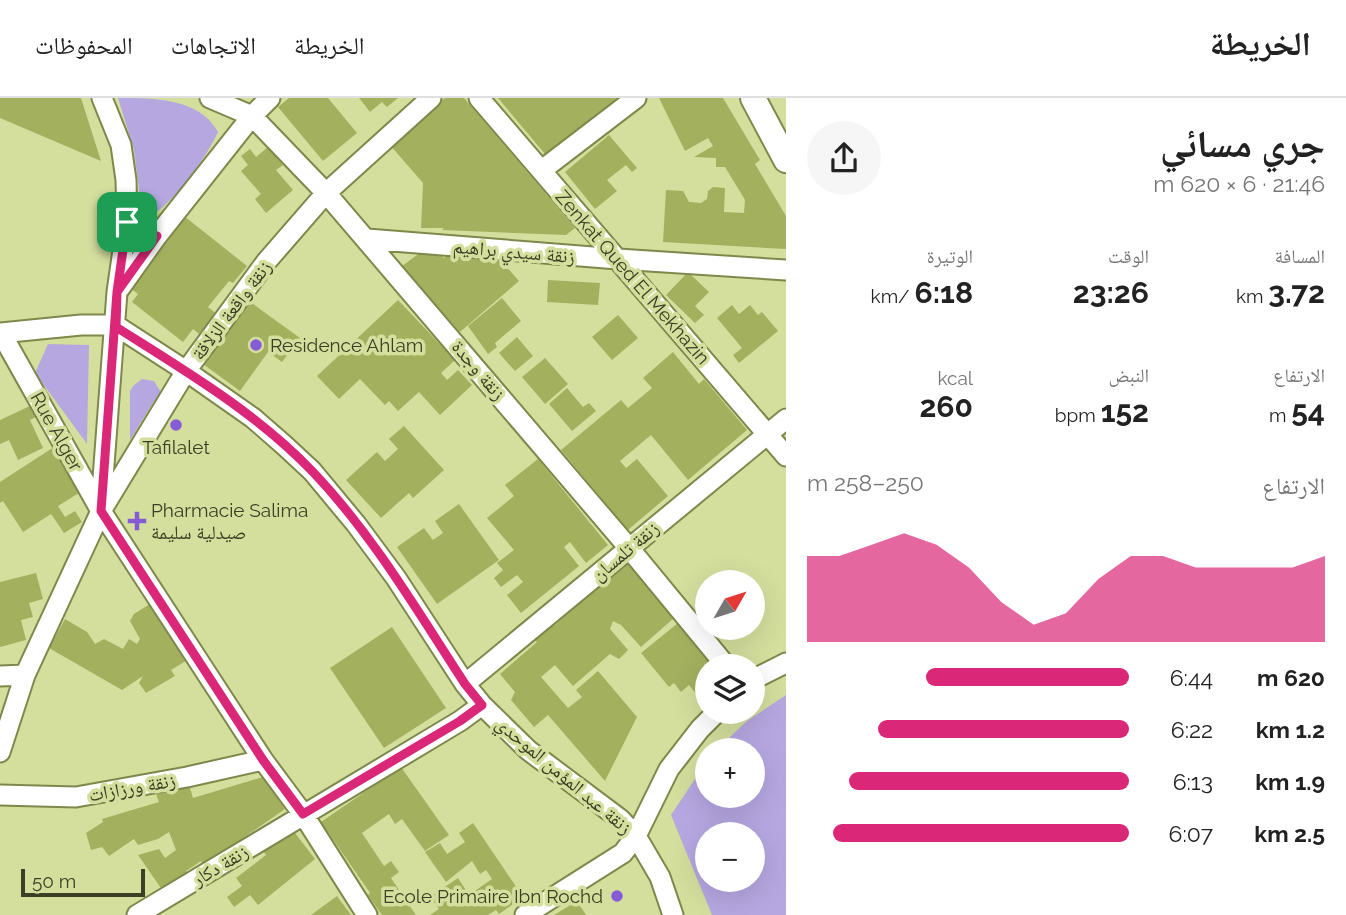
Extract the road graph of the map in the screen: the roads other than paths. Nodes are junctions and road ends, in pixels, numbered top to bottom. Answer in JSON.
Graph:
{"nodes":[{"id":1,"x":103,"y":98,"type":"edge"},
{"id":2,"x":210,"y":98,"type":"edge"},
{"id":3,"x":271,"y":98,"type":"edge"},
{"id":4,"x":430,"y":98,"type":"edge"},
{"id":5,"x":480,"y":98,"type":"edge"},
{"id":6,"x":636,"y":98,"type":"edge"},
{"id":7,"x":753,"y":98,"type":"edge"},
{"id":8,"x":252,"y":116,"type":"junction"},
{"id":9,"x":786,"y":160,"type":"edge"},
{"id":10,"x":542,"y":170,"type":"junction"},
{"id":11,"x":326,"y":193,"type":"junction"},
{"id":12,"x":127,"y":222,"type":"junction"},
{"id":13,"x":157,"y":236,"type":"junction"},
{"id":14,"x":367,"y":239,"type":"junction"},
{"id":15,"x":618,"y":259,"type":"junction"},
{"id":16,"x":786,"y":270,"type":"edge"},
{"id":17,"x":117,"y":292,"type":"junction"},
{"id":18,"x":116,"y":327,"type":"junction"},
{"id":19,"x":1,"y":333,"type":"edge"},
{"id":20,"x":186,"y":371,"type":"junction"},
{"id":21,"x":786,"y":419,"type":"edge"},
{"id":22,"x":768,"y":434,"type":"junction"},
{"id":23,"x":107,"y":443,"type":"junction"},
{"id":24,"x":136,"y":454,"type":"junction"},
{"id":25,"x":786,"y":456,"type":"edge"},
{"id":26,"x":101,"y":511,"type":"junction"},
{"id":27,"x":629,"y":548,"type":"junction"},
{"id":28,"x":716,"y":654,"type":"edge"},
{"id":29,"x":786,"y":663,"type":"edge"},
{"id":30,"x":765,"y":674,"type":"edge"},
{"id":31,"x":0,"y":676,"type":"edge"},
{"id":32,"x":25,"y":676,"type":"junction"},
{"id":33,"x":465,"y":684,"type":"junction"},
{"id":34,"x":482,"y":705,"type":"junction"},
{"id":35,"x":705,"y":724,"type":"edge"},
{"id":36,"x":0,"y":752,"type":"edge"},
{"id":37,"x":263,"y":760,"type":"junction"},
{"id":38,"x":0,"y":795,"type":"edge"},
{"id":39,"x":303,"y":814,"type":"junction"},
{"id":40,"x":636,"y":836,"type":"junction"},
{"id":41,"x":137,"y":915,"type":"edge"},
{"id":42,"x":367,"y":915,"type":"edge"},
{"id":43,"x":525,"y":915,"type":"edge"},
{"id":44,"x":673,"y":915,"type":"edge"}],
"edges":[{"from":1,"to":12,"type":"street"},
{"from":2,"to":8,"type":"street","name":"زنقة وجدة"},
{"from":3,"to":8,"type":"street"},
{"from":4,"to":11,"type":"street","name":"زنقة واقعة الزلاقة"},
{"from":5,"to":10,"type":"street","name":"Zenkat Qued El Mekhazin"},
{"from":6,"to":10,"type":"street"},
{"from":7,"to":9,"type":"street"},
{"from":8,"to":11,"type":"street","name":"زنقة وجدة"},
{"from":8,"to":13,"type":"street"},
{"from":10,"to":15,"type":"street","name":"Zenkat Qued El Mekhazin"},
{"from":11,"to":14,"type":"street","name":"زنقة وجدة"},
{"from":11,"to":20,"type":"street","name":"زنقة واقعة الزلاقة"},
{"from":12,"to":13,"type":"street"},
{"from":12,"to":17,"type":"street"},
{"from":13,"to":17,"type":"street"},
{"from":14,"to":15,"type":"street","name":"زنقة سيدي براهيم"},
{"from":14,"to":27,"type":"street","name":"زنقة وجدة"},
{"from":15,"to":16,"type":"street","name":"زنقة سيدي براهيم"},
{"from":15,"to":22,"type":"street","name":"Zenkat Qued El Mekhazin"},
{"from":17,"to":18,"type":"street"},
{"from":18,"to":19,"type":"street"},
{"from":18,"to":20,"type":"street","name":"زنقة عبد المؤمن الموحدي"},
{"from":18,"to":23,"type":"street"},
{"from":19,"to":26,"type":"street","name":"Rue Alger"},
{"from":20,"to":24,"type":"street","name":"زنقة واقعة الزلاقة"},
{"from":20,"to":33,"type":"street","name":"زنقة عبد المؤمن الموحدي"},
{"from":21,"to":22,"type":"street","name":"زنقة تلمسان"},
{"from":22,"to":25,"type":"street","name":"Zenkat Qued El Mekhazin"},
{"from":22,"to":27,"type":"street","name":"زنقة تلمسان"},
{"from":23,"to":24,"type":"street"},
{"from":23,"to":26,"type":"street"},
{"from":24,"to":26,"type":"street","name":"زنقة واقعة الزلاقة"},
{"from":26,"to":32,"type":"street","name":"زنقة واقعة الزلاقة"},
{"from":26,"to":37,"type":"street","name":"Rue Alger"},
{"from":27,"to":28,"type":"street","name":"زنقة وجدة"},
{"from":27,"to":33,"type":"street","name":"زنقة تلمسان"},
{"from":29,"to":30,"type":"street"},
{"from":31,"to":32,"type":"street"},
{"from":32,"to":36,"type":"street","name":"زنقة واقعة الزلاقة"},
{"from":33,"to":34,"type":"street","name":"زنقة عبد المؤمن الموحدي"},
{"from":34,"to":39,"type":"street","name":"زنقة دكار"},
{"from":34,"to":40,"type":"street","name":"زنقة عبد المؤمن الموحدي"},
{"from":35,"to":40,"type":"street"},
{"from":37,"to":38,"type":"street","name":"زنقة ورزازات"},
{"from":37,"to":39,"type":"street","name":"Rue Alger"},
{"from":39,"to":41,"type":"street","name":"زنقة دكار"},
{"from":39,"to":42,"type":"street","name":"Rue Alger"},
{"from":40,"to":43,"type":"street"},
{"from":40,"to":44,"type":"street","name":"زنقة عبد المؤمن الموحدي"}]}
